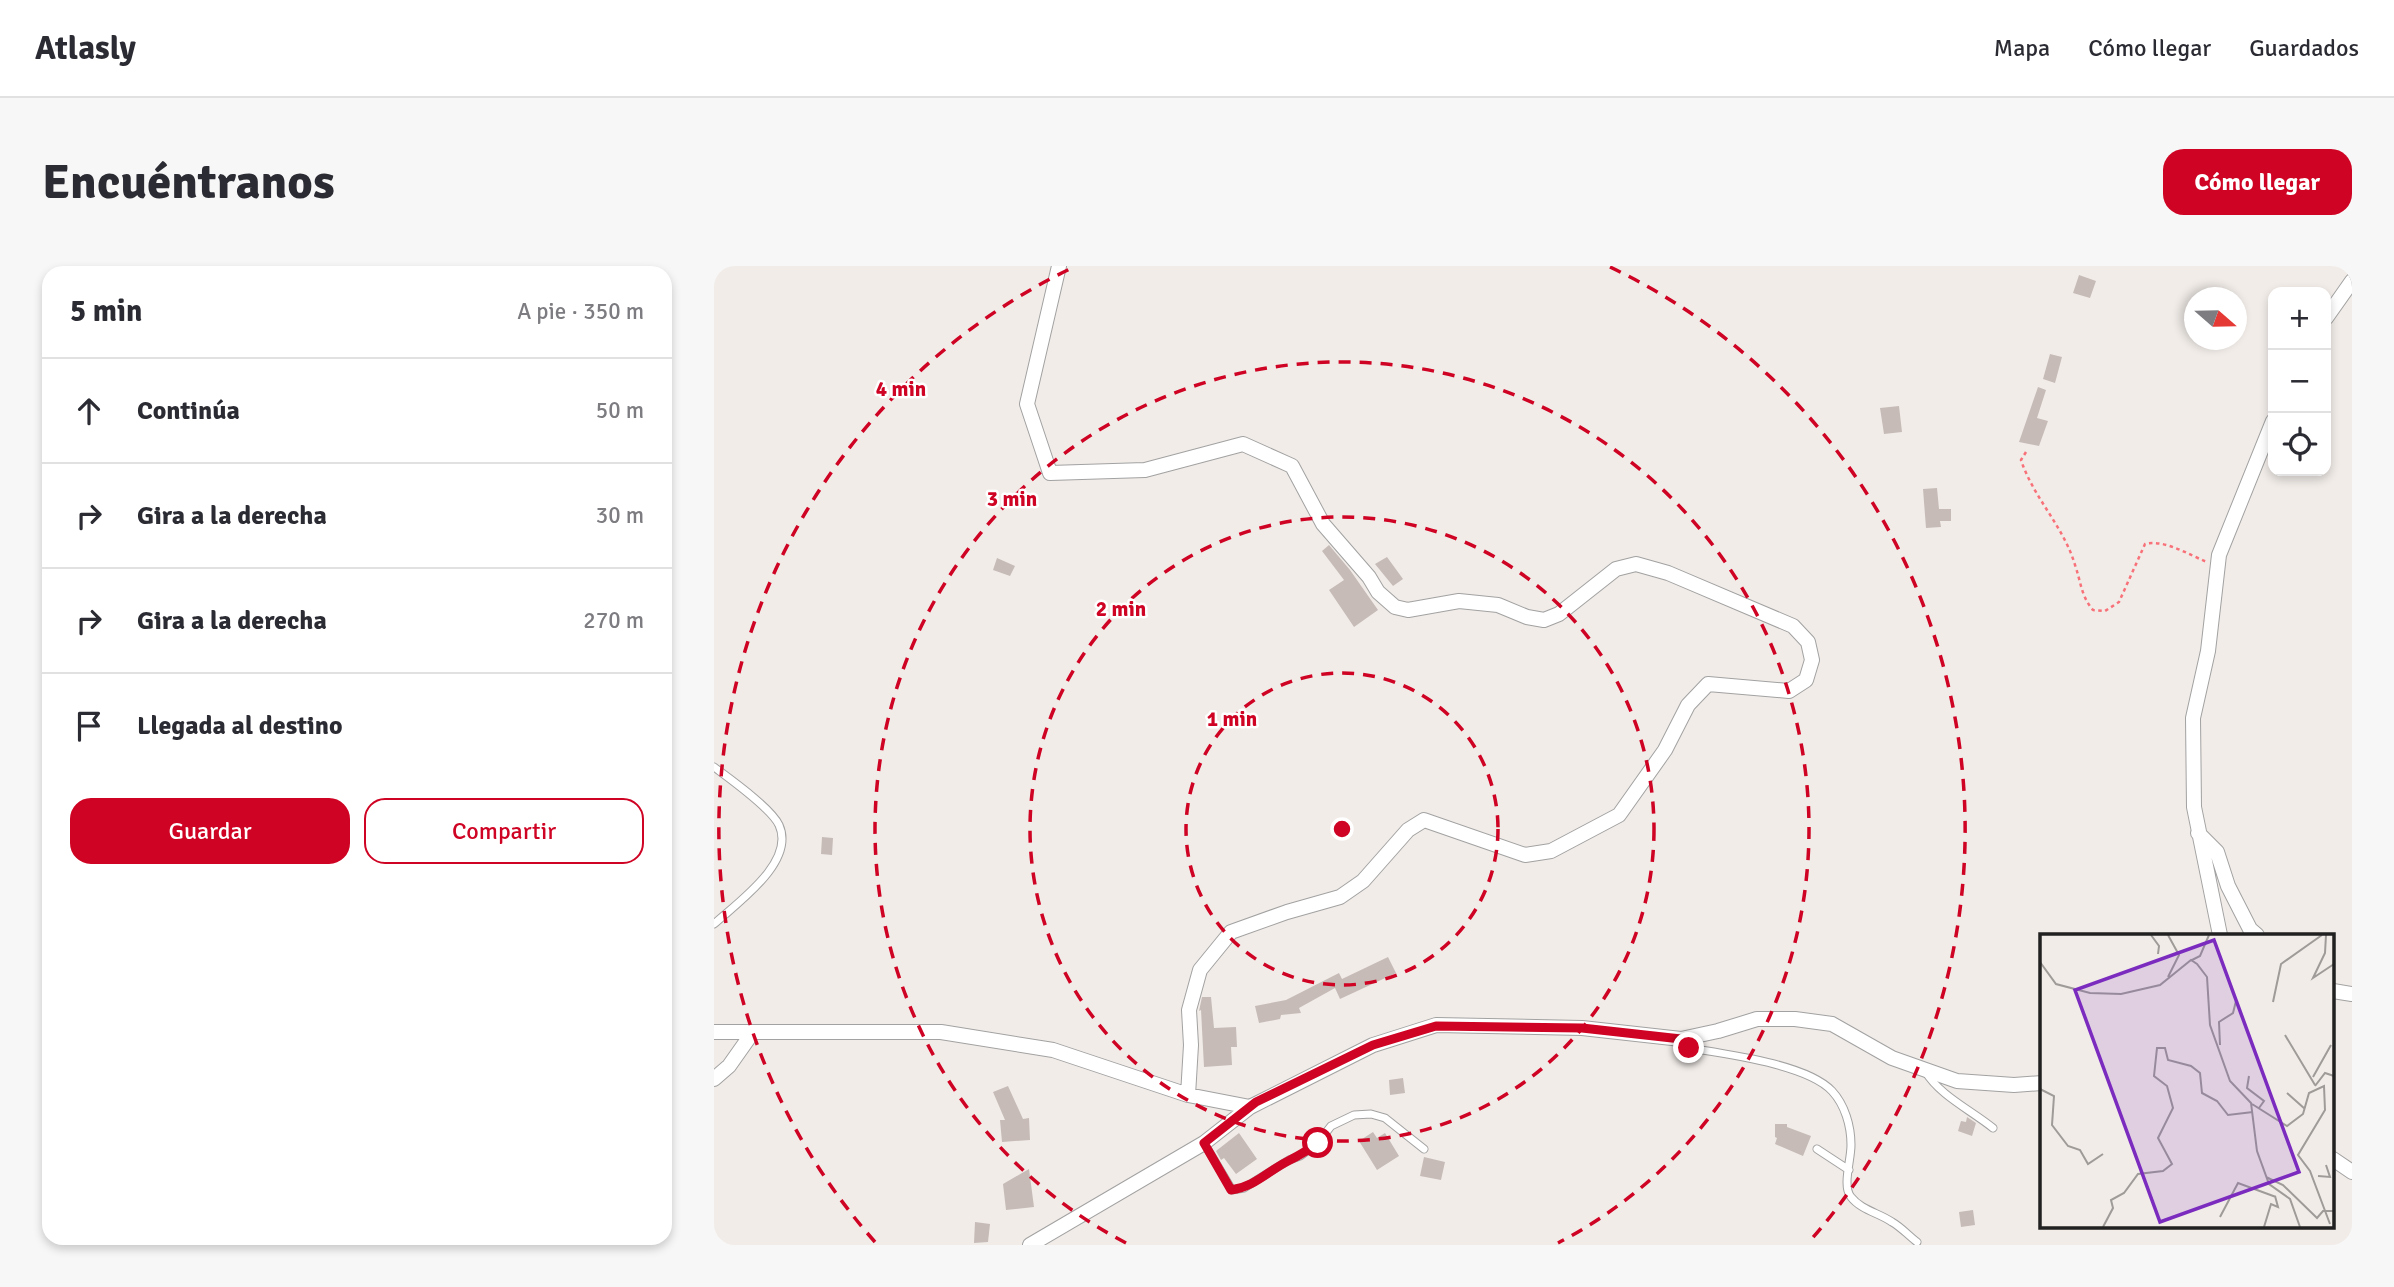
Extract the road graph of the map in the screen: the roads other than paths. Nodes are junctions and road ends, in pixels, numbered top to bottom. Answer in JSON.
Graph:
{"nodes":[{"id":1,"x":1059,"y":266,"type":"edge"},
{"id":2,"x":2352,"y":281,"type":"edge"},
{"id":3,"x":2331,"y":311,"type":"edge"},
{"id":4,"x":2268,"y":433,"type":"edge"},
{"id":5,"x":714,"y":766,"type":"edge"},
{"id":6,"x":2199,"y":833,"type":"junction"},
{"id":7,"x":714,"y":924,"type":"edge"},
{"id":8,"x":2220,"y":934,"type":"edge"},
{"id":9,"x":2256,"y":934,"type":"edge"},
{"id":10,"x":2334,"y":991,"type":"edge"},
{"id":11,"x":2352,"y":994,"type":"edge"},
{"id":12,"x":714,"y":1032,"type":"edge"},
{"id":13,"x":753,"y":1032,"type":"junction"},
{"id":14,"x":1681,"y":1039,"type":"junction"},
{"id":15,"x":1923,"y":1068,"type":"junction"},
{"id":16,"x":714,"y":1079,"type":"edge"},
{"id":17,"x":2040,"y":1083,"type":"edge"},
{"id":18,"x":1188,"y":1095,"type":"junction"},
{"id":19,"x":1250,"y":1107,"type":"junction"},
{"id":20,"x":1993,"y":1128,"type":"dead end"},
{"id":21,"x":1204,"y":1143,"type":"junction"},
{"id":22,"x":1424,"y":1149,"type":"dead end"},
{"id":23,"x":1817,"y":1149,"type":"dead end"},
{"id":24,"x":2334,"y":1159,"type":"edge"},
{"id":25,"x":1849,"y":1170,"type":"junction"},
{"id":26,"x":2352,"y":1172,"type":"edge"},
{"id":27,"x":1917,"y":1242,"type":"dead end"},
{"id":28,"x":1030,"y":1245,"type":"edge"}],
"edges":[{"from":1,"to":18,"type":"street"},
{"from":2,"to":3,"type":"street"},
{"from":4,"to":6,"type":"street"},
{"from":5,"to":7,"type":"lane"},
{"from":6,"to":8,"type":"street"},
{"from":6,"to":9,"type":"street"},
{"from":10,"to":11,"type":"street"},
{"from":12,"to":13,"type":"street"},
{"from":13,"to":16,"type":"street"},
{"from":13,"to":18,"type":"street"},
{"from":14,"to":15,"type":"street"},
{"from":14,"to":19,"type":"street"},
{"from":14,"to":25,"type":"lane"},
{"from":15,"to":17,"type":"street"},
{"from":15,"to":20,"type":"lane"},
{"from":18,"to":19,"type":"street"},
{"from":19,"to":21,"type":"street"},
{"from":21,"to":22,"type":"lane"},
{"from":21,"to":28,"type":"street"},
{"from":23,"to":25,"type":"lane"},
{"from":24,"to":26,"type":"street"},
{"from":25,"to":27,"type":"lane"}]}
